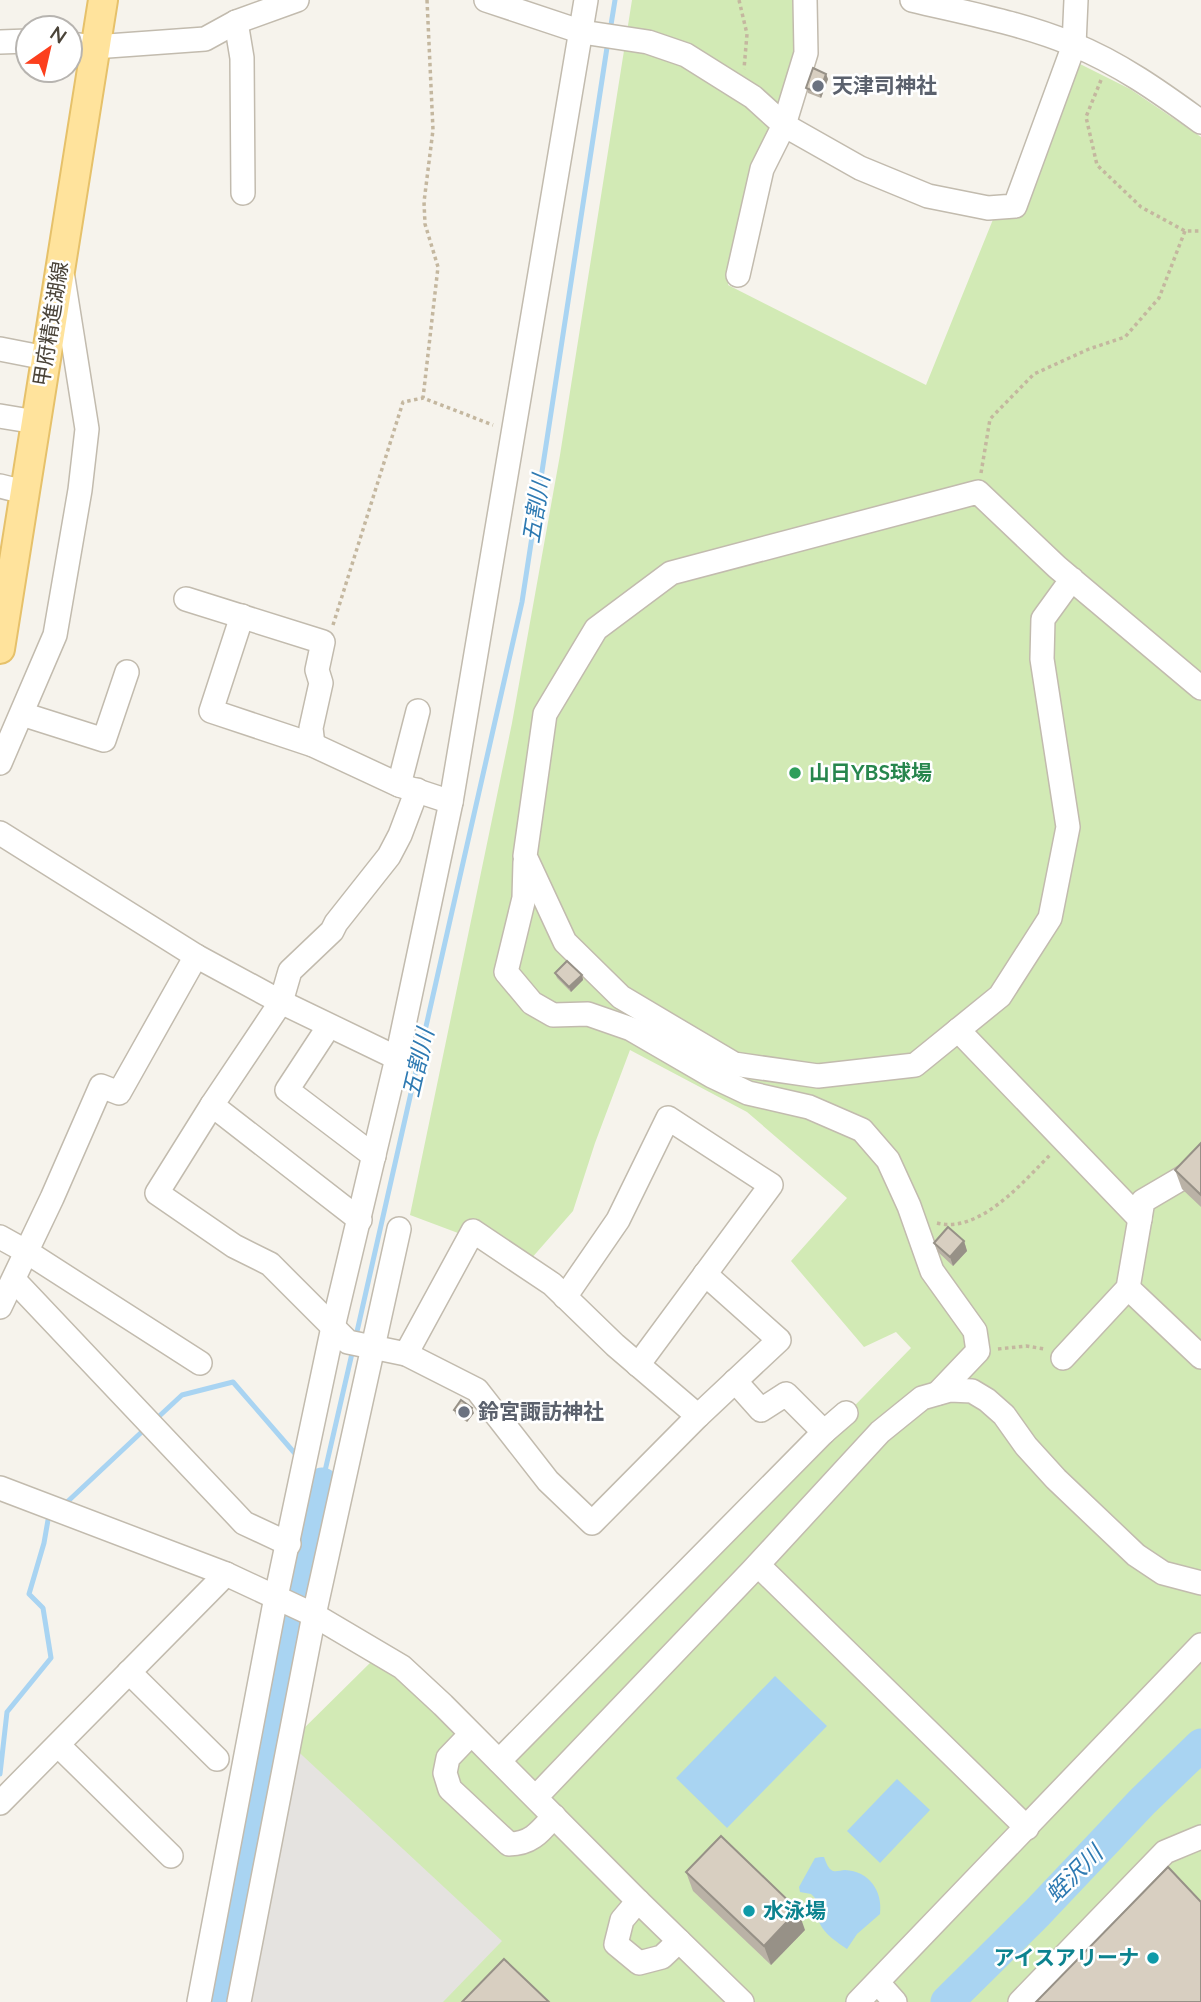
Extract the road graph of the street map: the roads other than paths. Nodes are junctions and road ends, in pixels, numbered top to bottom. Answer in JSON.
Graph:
{"nodes":[{"id":1,"x":103,"y":0,"type":"edge"},
{"id":2,"x":486,"y":0,"type":"edge"},
{"id":3,"x":586,"y":0,"type":"edge"},
{"id":4,"x":805,"y":0,"type":"edge"},
{"id":5,"x":912,"y":0,"type":"edge"},
{"id":6,"x":1076,"y":0,"type":"edge"},
{"id":7,"x":291,"y":1,"type":"edge"},
{"id":8,"x":236,"y":22,"type":"junction"},
{"id":9,"x":597,"y":34,"type":"junction"},
{"id":10,"x":84,"y":42,"type":"edge"},
{"id":11,"x":1074,"y":45,"type":"junction"},
{"id":12,"x":84,"y":46,"type":"edge"},
{"id":13,"x":78,"y":84,"type":"edge"},
{"id":14,"x":1201,"y":122,"type":"edge"},
{"id":15,"x":784,"y":125,"type":"junction"},
{"id":16,"x":243,"y":193,"type":"dead end"},
{"id":17,"x":61,"y":265,"type":"junction"},
{"id":18,"x":738,"y":275,"type":"dead end"},
{"id":19,"x":0,"y":349,"type":"edge"},
{"id":20,"x":46,"y":358,"type":"junction"},
{"id":21,"x":0,"y":416,"type":"edge"},
{"id":22,"x":36,"y":422,"type":"junction"},
{"id":23,"x":12,"y":489,"type":"edge"},
{"id":24,"x":1072,"y":579,"type":"junction"},
{"id":25,"x":186,"y":599,"type":"dead end"},
{"id":26,"x":242,"y":617,"type":"junction"},
{"id":27,"x":0,"y":649,"type":"edge"},
{"id":28,"x":127,"y":673,"type":"dead end"},
{"id":29,"x":1201,"y":688,"type":"edge"},
{"id":30,"x":418,"y":711,"type":"dead end"},
{"id":31,"x":22,"y":714,"type":"junction"},
{"id":32,"x":313,"y":745,"type":"junction"},
{"id":33,"x":0,"y":763,"type":"edge"},
{"id":34,"x":408,"y":787,"type":"junction"},
{"id":35,"x":451,"y":802,"type":"junction"},
{"id":36,"x":0,"y":834,"type":"edge"},
{"id":37,"x":525,"y":856,"type":"junction"},
{"id":38,"x":196,"y":956,"type":"junction"},
{"id":39,"x":281,"y":1002,"type":"junction"},
{"id":40,"x":329,"y":1026,"type":"junction"},
{"id":41,"x":958,"y":1030,"type":"junction"},
{"id":42,"x":397,"y":1058,"type":"junction"},
{"id":43,"x":212,"y":1105,"type":"junction"},
{"id":44,"x":374,"y":1156,"type":"junction"},
{"id":45,"x":1201,"y":1167,"type":"edge"},
{"id":46,"x":1140,"y":1219,"type":"junction"},
{"id":47,"x":360,"y":1220,"type":"junction"},
{"id":48,"x":399,"y":1228,"type":"dead end"},
{"id":49,"x":0,"y":1237,"type":"edge"},
{"id":50,"x":27,"y":1252,"type":"junction"},
{"id":51,"x":705,"y":1275,"type":"junction"},
{"id":52,"x":14,"y":1280,"type":"junction"},
{"id":53,"x":1128,"y":1288,"type":"junction"},
{"id":54,"x":565,"y":1297,"type":"junction"},
{"id":55,"x":0,"y":1307,"type":"edge"},
{"id":56,"x":355,"y":1341,"type":"junction"},
{"id":57,"x":406,"y":1354,"type":"junction"},
{"id":58,"x":1201,"y":1357,"type":"edge"},
{"id":59,"x":1063,"y":1358,"type":"road end"},
{"id":60,"x":200,"y":1363,"type":"dead end"},
{"id":61,"x":638,"y":1365,"type":"junction"},
{"id":62,"x":735,"y":1381,"type":"junction"},
{"id":63,"x":937,"y":1393,"type":"junction"},
{"id":64,"x":846,"y":1413,"type":"dead end"},
{"id":65,"x":698,"y":1416,"type":"junction"},
{"id":66,"x":824,"y":1432,"type":"junction"},
{"id":67,"x":0,"y":1488,"type":"edge"},
{"id":68,"x":289,"y":1544,"type":"junction"},
{"id":69,"x":758,"y":1565,"type":"junction"},
{"id":70,"x":226,"y":1574,"type":"junction"},
{"id":71,"x":1201,"y":1583,"type":"edge"},
{"id":72,"x":281,"y":1600,"type":"junction"},
{"id":73,"x":311,"y":1614,"type":"junction"},
{"id":74,"x":1197,"y":1660,"type":"edge"},
{"id":75,"x":129,"y":1672,"type":"junction"},
{"id":76,"x":471,"y":1734,"type":"junction"},
{"id":77,"x":58,"y":1745,"type":"junction"},
{"id":78,"x":217,"y":1759,"type":"dead end"},
{"id":79,"x":499,"y":1761,"type":"junction"},
{"id":80,"x":536,"y":1797,"type":"junction"},
{"id":81,"x":0,"y":1803,"type":"edge"},
{"id":82,"x":554,"y":1816,"type":"junction"},
{"id":83,"x":1027,"y":1828,"type":"junction"},
{"id":84,"x":1201,"y":1837,"type":"edge"},
{"id":85,"x":171,"y":1856,"type":"dead end"},
{"id":86,"x":638,"y":1901,"type":"junction"},
{"id":87,"x":679,"y":1941,"type":"junction"},
{"id":88,"x":878,"y":1983,"type":"junction"},
{"id":89,"x":199,"y":1998,"type":"edge"},
{"id":90,"x":239,"y":2002,"type":"edge"},
{"id":91,"x":742,"y":2002,"type":"edge"},
{"id":92,"x":858,"y":2002,"type":"edge"},
{"id":93,"x":895,"y":2002,"type":"edge"},
{"id":94,"x":1020,"y":2002,"type":"edge"}],
"edges":[{"from":1,"to":10,"type":"main road","name":"甲府精進湖線"},
{"from":2,"to":9,"type":"street"},
{"from":3,"to":9,"type":"street"},
{"from":4,"to":15,"type":"street"},
{"from":5,"to":11,"type":"street"},
{"from":6,"to":11,"type":"street"},
{"from":7,"to":8,"type":"street"},
{"from":8,"to":12,"type":"street"},
{"from":8,"to":16,"type":"street"},
{"from":9,"to":15,"type":"street"},
{"from":9,"to":35,"type":"street"},
{"from":11,"to":14,"type":"street"},
{"from":11,"to":15,"type":"street"},
{"from":13,"to":17,"type":"main road","name":"甲府精進湖線"},
{"from":15,"to":18,"type":"street"},
{"from":17,"to":20,"type":"main road","name":"甲府精進湖線"},
{"from":17,"to":31,"type":"street"},
{"from":19,"to":20,"type":"street"},
{"from":20,"to":22,"type":"main road","name":"甲府精進湖線"},
{"from":21,"to":22,"type":"street"},
{"from":22,"to":23,"type":"main road","name":"甲府精進湖線"},
{"from":23,"to":27,"type":"main road","name":"甲府精進湖線"},
{"from":24,"to":29,"type":"street"},
{"from":24,"to":37,"type":"street"},
{"from":24,"to":41,"type":"street"},
{"from":25,"to":26,"type":"street"},
{"from":26,"to":32,"type":"street"},
{"from":26,"to":32,"type":"street"},
{"from":28,"to":31,"type":"street"},
{"from":30,"to":34,"type":"street"},
{"from":31,"to":33,"type":"street"},
{"from":32,"to":34,"type":"street"},
{"from":34,"to":35,"type":"street"},
{"from":34,"to":39,"type":"street"},
{"from":35,"to":42,"type":"street"},
{"from":36,"to":38,"type":"street"},
{"from":37,"to":41,"type":"street"},
{"from":37,"to":63,"type":"street"},
{"from":38,"to":39,"type":"street"},
{"from":38,"to":50,"type":"street"},
{"from":39,"to":40,"type":"street"},
{"from":39,"to":43,"type":"street"},
{"from":40,"to":42,"type":"street"},
{"from":40,"to":44,"type":"street"},
{"from":41,"to":46,"type":"street"},
{"from":42,"to":44,"type":"street"},
{"from":43,"to":47,"type":"street"},
{"from":43,"to":56,"type":"street"},
{"from":44,"to":47,"type":"street"},
{"from":45,"to":46,"type":"street"},
{"from":46,"to":53,"type":"street"},
{"from":47,"to":56,"type":"street"},
{"from":48,"to":56,"type":"street"},
{"from":49,"to":50,"type":"street"},
{"from":50,"to":52,"type":"street"},
{"from":50,"to":60,"type":"street"},
{"from":51,"to":54,"type":"street"},
{"from":51,"to":61,"type":"street"},
{"from":51,"to":62,"type":"street"},
{"from":52,"to":55,"type":"street"},
{"from":52,"to":68,"type":"street"},
{"from":53,"to":58,"type":"street"},
{"from":53,"to":59,"type":"street"},
{"from":54,"to":57,"type":"street"},
{"from":54,"to":61,"type":"street"},
{"from":56,"to":57,"type":"street"},
{"from":56,"to":68,"type":"street"},
{"from":56,"to":73,"type":"street"},
{"from":57,"to":65,"type":"street"},
{"from":61,"to":65,"type":"street"},
{"from":62,"to":65,"type":"street"},
{"from":62,"to":66,"type":"street"},
{"from":63,"to":69,"type":"street"},
{"from":63,"to":71,"type":"street"},
{"from":64,"to":66,"type":"street"},
{"from":66,"to":79,"type":"street"},
{"from":67,"to":70,"type":"street"},
{"from":68,"to":72,"type":"street"},
{"from":69,"to":80,"type":"street"},
{"from":69,"to":83,"type":"street"},
{"from":70,"to":72,"type":"street"},
{"from":70,"to":75,"type":"street"},
{"from":72,"to":73,"type":"street"},
{"from":72,"to":89,"type":"street"},
{"from":73,"to":76,"type":"street"},
{"from":73,"to":90,"type":"street"},
{"from":74,"to":83,"type":"street"},
{"from":75,"to":77,"type":"street"},
{"from":75,"to":78,"type":"street"},
{"from":76,"to":79,"type":"street"},
{"from":76,"to":82,"type":"street"},
{"from":77,"to":81,"type":"street"},
{"from":77,"to":85,"type":"street"},
{"from":79,"to":80,"type":"street"},
{"from":80,"to":82,"type":"street"},
{"from":82,"to":86,"type":"street"},
{"from":83,"to":88,"type":"street"},
{"from":84,"to":94,"type":"street"},
{"from":86,"to":87,"type":"street"},
{"from":86,"to":87,"type":"street"},
{"from":87,"to":91,"type":"street"},
{"from":88,"to":92,"type":"street"},
{"from":88,"to":93,"type":"street"},
{"from":89,"to":90,"type":"street"}]}
